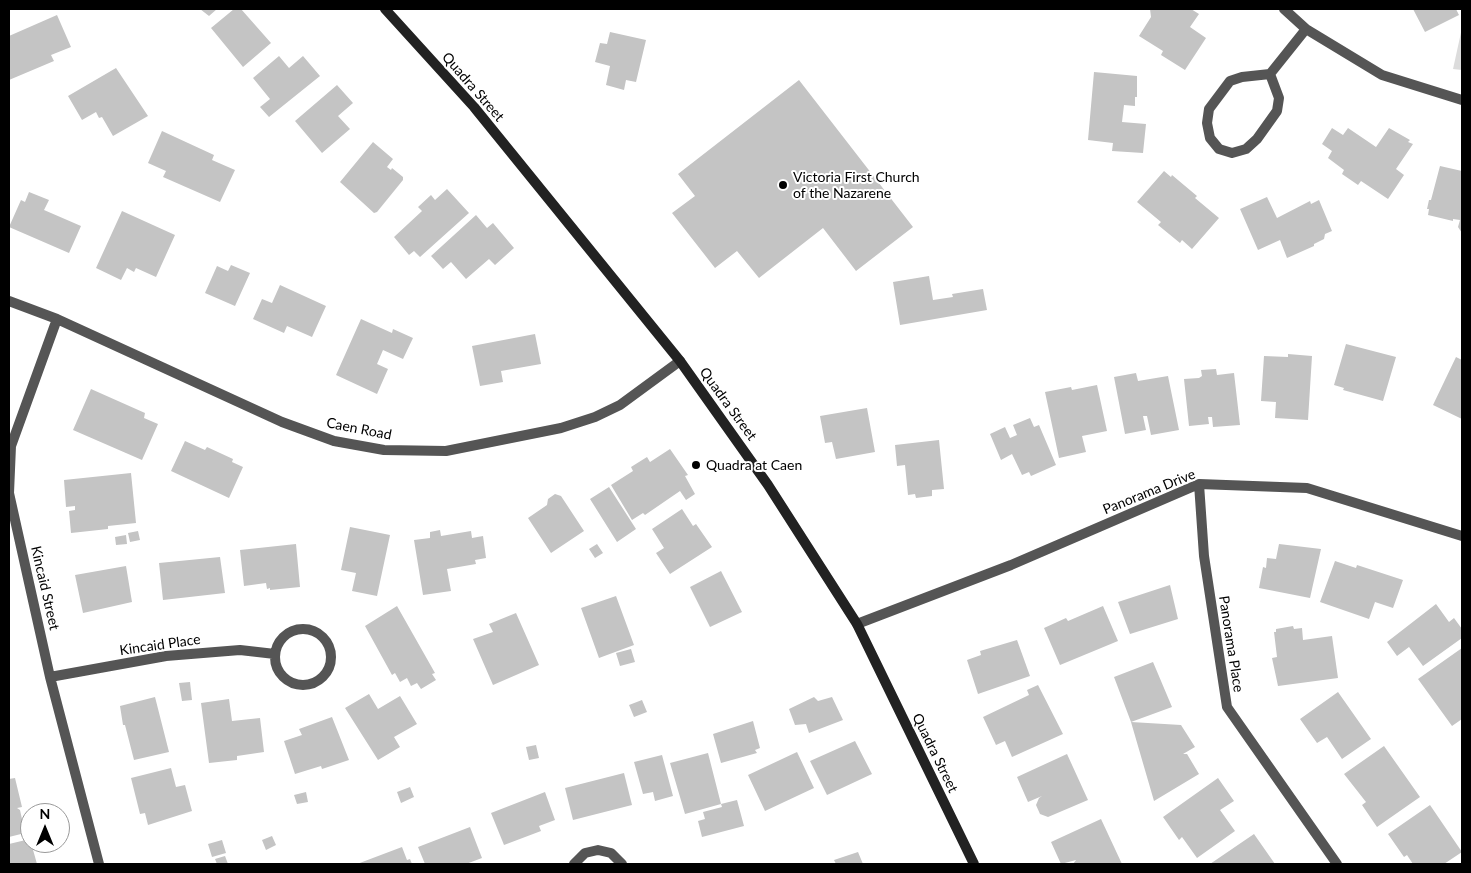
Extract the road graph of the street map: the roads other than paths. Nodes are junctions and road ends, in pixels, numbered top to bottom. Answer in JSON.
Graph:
{"nodes":[{"id":1,"x":385,"y":9,"type":"edge"},
{"id":2,"x":1284,"y":9,"type":"edge"},
{"id":3,"x":1306,"y":29,"type":"junction"},
{"id":4,"x":1270,"y":74,"type":"junction"},
{"id":5,"x":1462,"y":100,"type":"edge"},
{"id":6,"x":9,"y":301,"type":"edge"},
{"id":7,"x":57,"y":319,"type":"junction"},
{"id":8,"x":680,"y":361,"type":"junction"},
{"id":9,"x":1199,"y":484,"type":"junction"},
{"id":10,"x":1462,"y":536,"type":"edge"},
{"id":11,"x":858,"y":624,"type":"junction"},
{"id":12,"x":275,"y":654,"type":"junction"},
{"id":13,"x":50,"y":677,"type":"junction"},
{"id":14,"x":99,"y":864,"type":"edge"},
{"id":15,"x":574,"y":864,"type":"edge"},
{"id":16,"x":622,"y":864,"type":"edge"},
{"id":17,"x":974,"y":864,"type":"edge"},
{"id":18,"x":1337,"y":864,"type":"edge"}],
"edges":[{"from":1,"to":8,"type":"main road","name":"Quadra Street"},
{"from":2,"to":3,"type":"street"},
{"from":3,"to":4,"type":"street"},
{"from":3,"to":5,"type":"street"},
{"from":4,"to":4,"type":"street"},
{"from":6,"to":7,"type":"street","name":"Caen Road"},
{"from":7,"to":8,"type":"street","name":"Caen Road"},
{"from":7,"to":13,"type":"street","name":"Kincaid Street"},
{"from":8,"to":11,"type":"main road","name":"Quadra Street"},
{"from":9,"to":10,"type":"street","name":"Panorama Drive"},
{"from":9,"to":11,"type":"street","name":"Panorama Drive"},
{"from":9,"to":18,"type":"street","name":"Panorama Place"},
{"from":11,"to":17,"type":"main road","name":"Quadra Street"},
{"from":12,"to":12,"type":"street"},
{"from":12,"to":13,"type":"street","name":"Kincaid Place"},
{"from":13,"to":14,"type":"street","name":"Kincaid Street"},
{"from":15,"to":16,"type":"street"}]}
